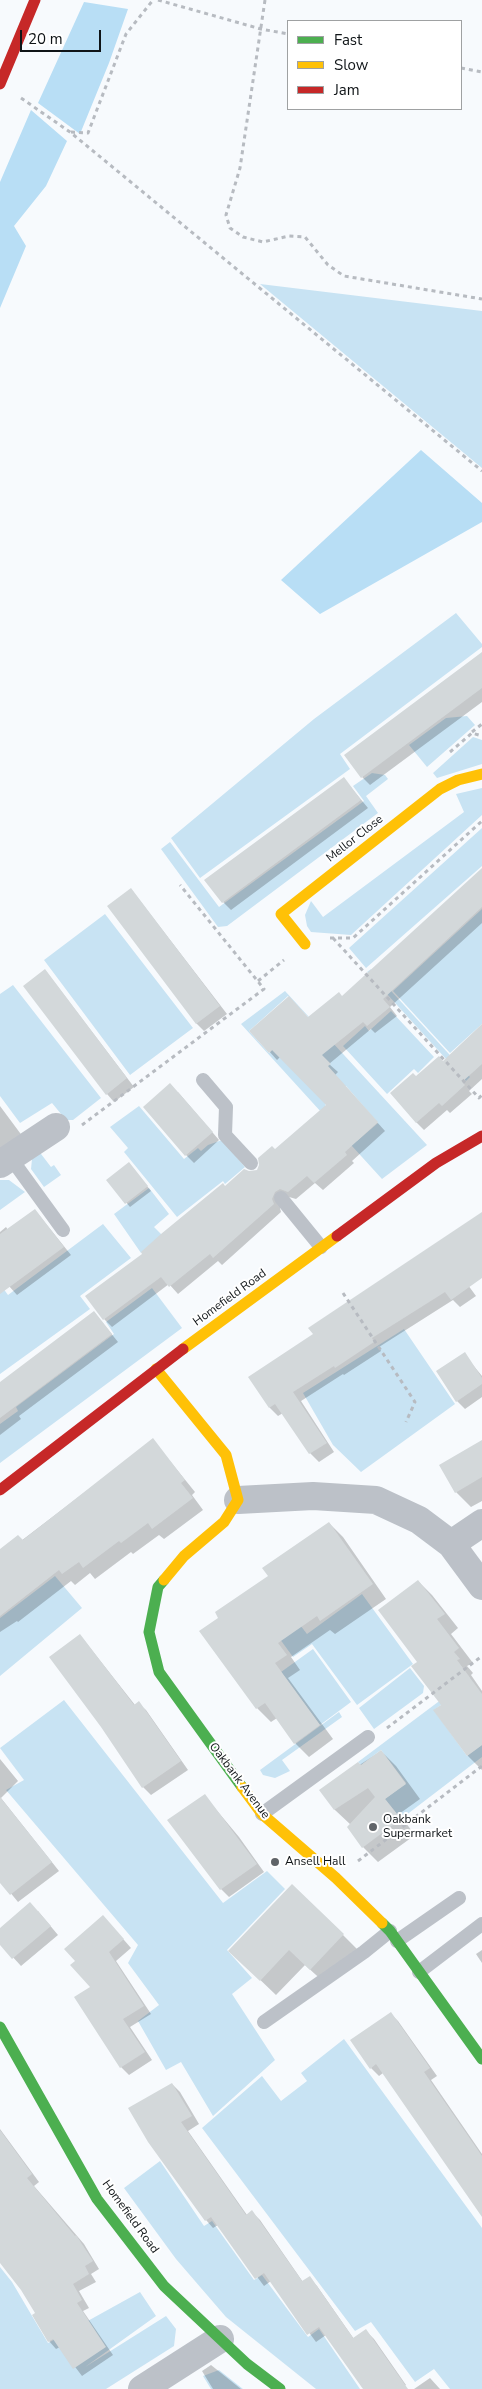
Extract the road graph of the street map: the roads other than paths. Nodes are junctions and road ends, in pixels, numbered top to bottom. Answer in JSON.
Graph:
{"nodes":[{"id":1,"x":35,"y":0,"type":"edge"},
{"id":2,"x":0,"y":84,"type":"edge"},
{"id":3,"x":482,"y":774,"type":"edge"},
{"id":4,"x":305,"y":944,"type":"road end"},
{"id":5,"x":204,"y":1080,"type":"dead end"},
{"id":6,"x":56,"y":1126,"type":"road end"},
{"id":7,"x":482,"y":1136,"type":"edge"},
{"id":8,"x":5,"y":1161,"type":"edge"},
{"id":9,"x":251,"y":1163,"type":"dead end"},
{"id":10,"x":281,"y":1198,"type":"dead end"},
{"id":11,"x":63,"y":1230,"type":"dead end"},
{"id":12,"x":321,"y":1247,"type":"junction"},
{"id":13,"x":156,"y":1368,"type":"junction"},
{"id":14,"x":0,"y":1490,"type":"edge"},
{"id":15,"x":238,"y":1500,"type":"junction"},
{"id":16,"x":482,"y":1523,"type":"edge"},
{"id":17,"x":451,"y":1544,"type":"junction"},
{"id":18,"x":482,"y":1586,"type":"edge"},
{"id":19,"x":368,"y":1737,"type":"road end"},
{"id":20,"x":262,"y":1814,"type":"junction"},
{"id":21,"x":459,"y":1898,"type":"dead end"},
{"id":22,"x":482,"y":1924,"type":"edge"},
{"id":23,"x":394,"y":1936,"type":"junction"},
{"id":24,"x":419,"y":1972,"type":"junction"},
{"id":25,"x":264,"y":2022,"type":"dead end"},
{"id":26,"x":0,"y":2027,"type":"edge"},
{"id":27,"x":482,"y":2059,"type":"edge"},
{"id":28,"x":220,"y":2339,"type":"junction"},
{"id":29,"x":142,"y":2389,"type":"edge"},
{"id":30,"x":280,"y":2389,"type":"edge"}],
"edges":[{"from":1,"to":2,"type":"street"},
{"from":3,"to":4,"type":"street","name":"Mellor Close"},
{"from":5,"to":9,"type":"lane"},
{"from":6,"to":8,"type":"street"},
{"from":7,"to":12,"type":"street","name":"Homefield Road"},
{"from":8,"to":11,"type":"lane"},
{"from":10,"to":12,"type":"lane"},
{"from":12,"to":13,"type":"street","name":"Homefield Road"},
{"from":13,"to":14,"type":"street","name":"Homefield Road"},
{"from":13,"to":15,"type":"street"},
{"from":15,"to":17,"type":"street"},
{"from":15,"to":20,"type":"street","name":"Oakbank Avenue"},
{"from":16,"to":17,"type":"street"},
{"from":17,"to":18,"type":"street"},
{"from":19,"to":20,"type":"lane"},
{"from":20,"to":23,"type":"street","name":"Oakbank Avenue"},
{"from":21,"to":23,"type":"lane"},
{"from":22,"to":24,"type":"lane"},
{"from":23,"to":24,"type":"street","name":"Oakbank Avenue"},
{"from":23,"to":25,"type":"lane"},
{"from":24,"to":27,"type":"street","name":"Oakbank Avenue"},
{"from":26,"to":28,"type":"street","name":"Homefield Road"},
{"from":28,"to":29,"type":"street"},
{"from":28,"to":30,"type":"street","name":"Homefield Road"}]}
